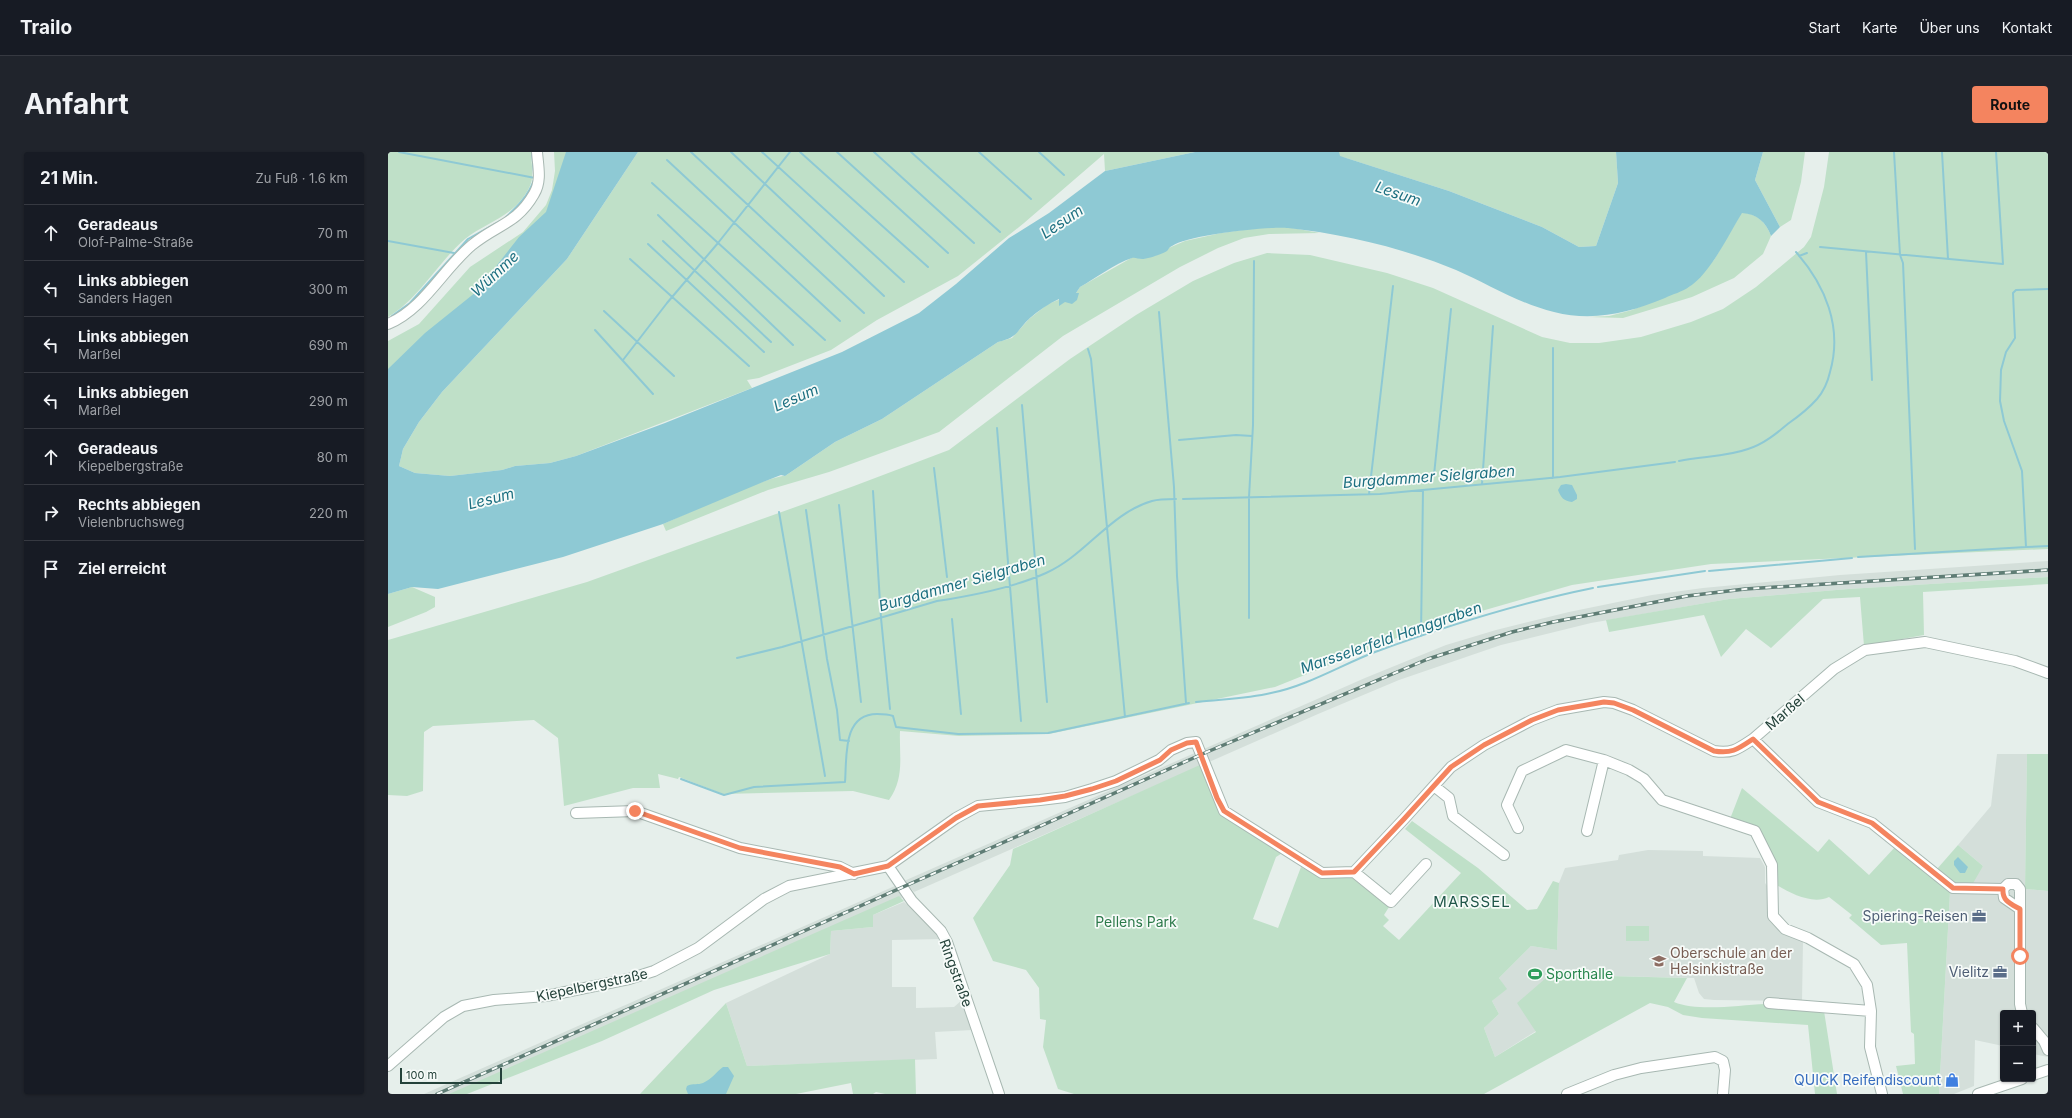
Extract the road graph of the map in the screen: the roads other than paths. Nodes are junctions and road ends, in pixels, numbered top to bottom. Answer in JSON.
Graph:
{"nodes":[{"id":1,"x":536,"y":152,"type":"edge"},
{"id":2,"x":388,"y":324,"type":"edge"},
{"id":3,"x":2048,"y":673,"type":"edge"},
{"id":4,"x":1753,"y":739,"type":"junction"},
{"id":5,"x":1604,"y":760,"type":"junction"},
{"id":6,"x":1434,"y":786,"type":"junction"},
{"id":7,"x":576,"y":813,"type":"dead end"},
{"id":8,"x":1518,"y":828,"type":"dead end"},
{"id":9,"x":1587,"y":831,"type":"dead end"},
{"id":10,"x":1504,"y":855,"type":"dead end"},
{"id":11,"x":1426,"y":864,"type":"dead end"},
{"id":12,"x":888,"y":866,"type":"junction"},
{"id":13,"x":1354,"y":872,"type":"junction"},
{"id":14,"x":854,"y":874,"type":"junction"},
{"id":15,"x":2003,"y":889,"type":"junction"},
{"id":16,"x":2020,"y":909,"type":"junction"},
{"id":17,"x":1768,"y":1004,"type":"dead end"},
{"id":18,"x":2021,"y":1010,"type":"edge"},
{"id":19,"x":1871,"y":1011,"type":"junction"},
{"id":20,"x":2036,"y":1032,"type":"edge"},
{"id":21,"x":2048,"y":1050,"type":"edge"},
{"id":22,"x":388,"y":1066,"type":"edge"},
{"id":23,"x":2048,"y":1070,"type":"edge"},
{"id":24,"x":2036,"y":1074,"type":"edge"},
{"id":25,"x":2013,"y":1082,"type":"edge"},
{"id":26,"x":999,"y":1094,"type":"edge"},
{"id":27,"x":1567,"y":1094,"type":"edge"},
{"id":28,"x":1723,"y":1094,"type":"edge"},
{"id":29,"x":1882,"y":1094,"type":"edge"},
{"id":30,"x":1978,"y":1094,"type":"edge"}],
"edges":[{"from":1,"to":2,"type":"street"},
{"from":3,"to":4,"type":"street","name":"Marßel"},
{"from":4,"to":6,"type":"street","name":"Marßel"},
{"from":4,"to":15,"type":"street"},
{"from":5,"to":8,"type":"street"},
{"from":5,"to":9,"type":"street"},
{"from":5,"to":19,"type":"street"},
{"from":6,"to":10,"type":"street"},
{"from":6,"to":13,"type":"street","name":"Marßel"},
{"from":7,"to":14,"type":"street"},
{"from":11,"to":13,"type":"street"},
{"from":12,"to":13,"type":"street","name":"Kiepelbergstraße"},
{"from":12,"to":14,"type":"street","name":"Kiepelbergstraße"},
{"from":12,"to":26,"type":"street","name":"Ringstraße"},
{"from":14,"to":22,"type":"street","name":"Kiepelbergstraße"},
{"from":15,"to":16,"type":"street"},
{"from":15,"to":16,"type":"street"},
{"from":16,"to":18,"type":"street"},
{"from":17,"to":19,"type":"street"},
{"from":19,"to":29,"type":"street"},
{"from":20,"to":21,"type":"street"},
{"from":23,"to":24,"type":"street"},
{"from":25,"to":30,"type":"street"},
{"from":27,"to":28,"type":"street"}]}
